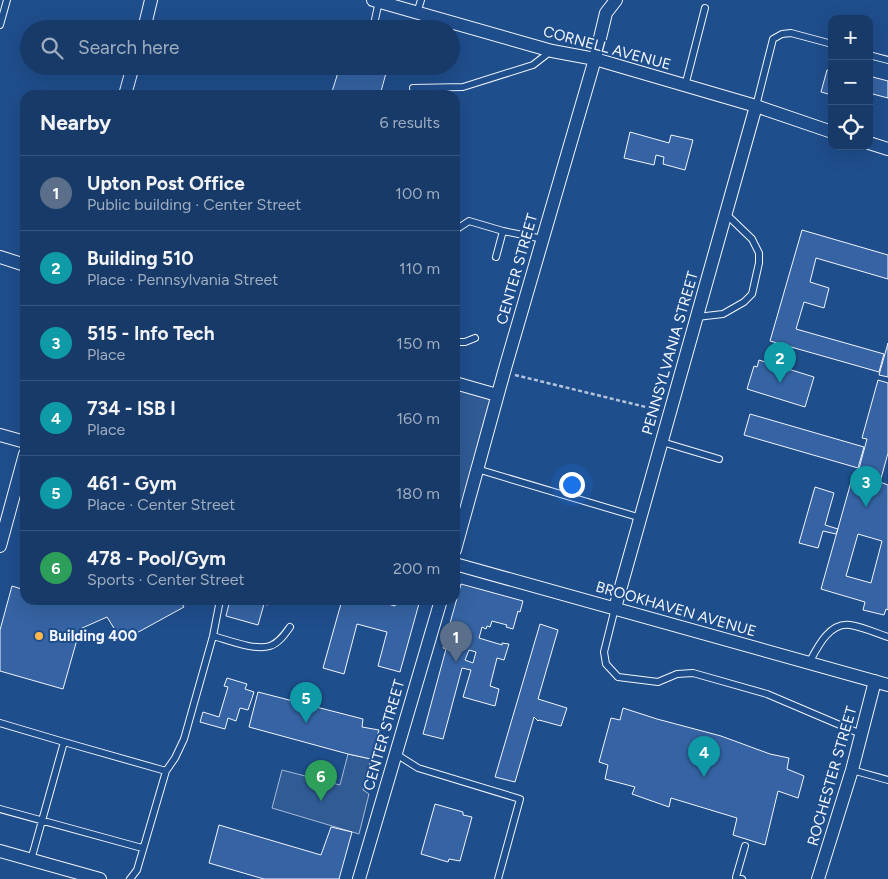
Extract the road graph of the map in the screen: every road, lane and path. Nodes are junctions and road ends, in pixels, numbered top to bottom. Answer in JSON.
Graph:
{"nodes":[{"id":1,"x":7,"y":0,"type":"edge"},
{"id":2,"x":151,"y":0,"type":"edge"},
{"id":3,"x":616,"y":0,"type":"edge"},
{"id":4,"x":376,"y":1,"type":"edge"},
{"id":5,"x":419,"y":6,"type":"edge"},
{"id":6,"x":705,"y":8,"type":"dead end"},
{"id":7,"x":146,"y":20,"type":"edge"},
{"id":8,"x":374,"y":20,"type":"edge"},
{"id":9,"x":0,"y":25,"type":"edge"},
{"id":10,"x":828,"y":43,"type":"edge"},
{"id":11,"x":552,"y":50,"type":"junction"},
{"id":12,"x":873,"y":56,"type":"edge"},
{"id":13,"x":594,"y":59,"type":"junction"},
{"id":14,"x":888,"y":60,"type":"edge"},
{"id":15,"x":131,"y":75,"type":"edge"},
{"id":16,"x":685,"y":86,"type":"junction"},
{"id":17,"x":413,"y":88,"type":"dead end"},
{"id":18,"x":126,"y":90,"type":"edge"},
{"id":19,"x":756,"y":106,"type":"junction"},
{"id":20,"x":828,"y":131,"type":"edge"},
{"id":21,"x":873,"y":144,"type":"edge"},
{"id":22,"x":888,"y":149,"type":"edge"},
{"id":23,"x":726,"y":214,"type":"junction"},
{"id":24,"x":460,"y":227,"type":"edge"},
{"id":25,"x":503,"y":231,"type":"junction"},
{"id":26,"x":543,"y":239,"type":"junction"},
{"id":27,"x":0,"y":257,"type":"edge"},
{"id":28,"x":496,"y":257,"type":"dead end"},
{"id":29,"x":20,"y":263,"type":"edge"},
{"id":30,"x":696,"y":317,"type":"junction"},
{"id":31,"x":476,"y":338,"type":"dead end"},
{"id":32,"x":460,"y":342,"type":"edge"},
{"id":33,"x":504,"y":372,"type":"junction"},
{"id":34,"x":460,"y":384,"type":"edge"},
{"id":35,"x":497,"y":395,"type":"junction"},
{"id":36,"x":669,"y":413,"type":"junction"},
{"id":37,"x":0,"y":435,"type":"edge"},
{"id":38,"x":20,"y":441,"type":"edge"},
{"id":39,"x":662,"y":442,"type":"junction"},
{"id":40,"x":719,"y":458,"type":"dead end"},
{"id":41,"x":477,"y":469,"type":"junction"},
{"id":42,"x":20,"y":472,"type":"edge"},
{"id":43,"x":641,"y":518,"type":"junction"},
{"id":44,"x":460,"y":532,"type":"edge"},
{"id":45,"x":0,"y":546,"type":"edge"},
{"id":46,"x":460,"y":565,"type":"edge"},
{"id":47,"x":219,"y":605,"type":"edge"},
{"id":48,"x":440,"y":605,"type":"edge"},
{"id":49,"x":615,"y":608,"type":"junction"},
{"id":50,"x":290,"y":627,"type":"dead end"},
{"id":51,"x":214,"y":636,"type":"junction"},
{"id":52,"x":888,"y":636,"type":"edge"},
{"id":53,"x":808,"y":663,"type":"junction"},
{"id":54,"x":875,"y":681,"type":"junction"},
{"id":55,"x":888,"y":685,"type":"edge"},
{"id":56,"x":0,"y":723,"type":"edge"},
{"id":57,"x":861,"y":734,"type":"junction"},
{"id":58,"x":64,"y":742,"type":"junction"},
{"id":59,"x":396,"y":754,"type":"junction"},
{"id":60,"x":852,"y":770,"type":"junction"},
{"id":61,"x":166,"y":771,"type":"junction"},
{"id":62,"x":888,"y":780,"type":"edge"},
{"id":63,"x":0,"y":808,"type":"edge"},
{"id":64,"x":42,"y":821,"type":"junction"},
{"id":65,"x":745,"y":846,"type":"dead end"},
{"id":66,"x":142,"y":848,"type":"junction"},
{"id":67,"x":0,"y":851,"type":"edge"},
{"id":68,"x":31,"y":860,"type":"junction"},
{"id":69,"x":100,"y":879,"type":"edge"},
{"id":70,"x":130,"y":879,"type":"edge"},
{"id":71,"x":359,"y":879,"type":"edge"},
{"id":72,"x":498,"y":879,"type":"edge"},
{"id":73,"x":742,"y":879,"type":"edge"},
{"id":74,"x":818,"y":879,"type":"edge"}],
"edges":[{"from":1,"to":9,"type":"lane"},
{"from":2,"to":7,"type":"street"},
{"from":3,"to":13,"type":"street","name":"CENTER STREET"},
{"from":4,"to":5,"type":"street","name":"CORNELL AVENUE"},
{"from":4,"to":8,"type":"lane"},
{"from":5,"to":11,"type":"street","name":"CORNELL AVENUE"},
{"from":6,"to":16,"type":"lane"},
{"from":10,"to":19,"type":"lane"},
{"from":11,"to":13,"type":"street","name":"CORNELL AVENUE"},
{"from":11,"to":17,"type":"lane"},
{"from":12,"to":14,"type":"lane"},
{"from":13,"to":16,"type":"street","name":"CORNELL AVENUE"},
{"from":13,"to":26,"type":"street","name":"CENTER STREET"},
{"from":15,"to":18,"type":"street"},
{"from":16,"to":19,"type":"street","name":"CORNELL AVENUE"},
{"from":19,"to":20,"type":"street","name":"CORNELL AVENUE"},
{"from":19,"to":23,"type":"street","name":"PENNSYLVANIA STREET"},
{"from":21,"to":22,"type":"street"},
{"from":23,"to":30,"type":"street","name":"PENNSYLVANIA STREET"},
{"from":23,"to":30,"type":"lane"},
{"from":24,"to":25,"type":"lane"},
{"from":25,"to":26,"type":"lane"},
{"from":25,"to":28,"type":"lane"},
{"from":26,"to":33,"type":"street","name":"CENTER STREET"},
{"from":27,"to":29,"type":"street"},
{"from":30,"to":36,"type":"street","name":"PENNSYLVANIA STREET"},
{"from":31,"to":32,"type":"lane"},
{"from":33,"to":35,"type":"street","name":"CENTER STREET"},
{"from":33,"to":36,"type":"path"},
{"from":34,"to":35,"type":"street"},
{"from":35,"to":41,"type":"street","name":"CENTER STREET"},
{"from":36,"to":39,"type":"street","name":"PENNSYLVANIA STREET"},
{"from":37,"to":38,"type":"street"},
{"from":39,"to":40,"type":"lane"},
{"from":39,"to":43,"type":"street","name":"PENNSYLVANIA STREET"},
{"from":41,"to":43,"type":"lane"},
{"from":41,"to":44,"type":"street","name":"CENTER STREET"},
{"from":42,"to":45,"type":"street"},
{"from":43,"to":49,"type":"street","name":"PENNSYLVANIA STREET"},
{"from":46,"to":49,"type":"street","name":"BROOKHAVEN AVENUE"},
{"from":47,"to":51,"type":"lane"},
{"from":48,"to":59,"type":"street","name":"CENTER STREET"},
{"from":49,"to":53,"type":"street","name":"BROOKHAVEN AVENUE"},
{"from":49,"to":57,"type":"lane"},
{"from":50,"to":51,"type":"lane"},
{"from":51,"to":61,"type":"lane"},
{"from":52,"to":53,"type":"lane"},
{"from":53,"to":54,"type":"street","name":"BROOKHAVEN AVENUE"},
{"from":54,"to":55,"type":"street","name":"BROOKHAVEN AVENUE"},
{"from":54,"to":57,"type":"street","name":"ROCHESTER STREET"},
{"from":56,"to":58,"type":"lane"},
{"from":57,"to":60,"type":"street","name":"ROCHESTER STREET"},
{"from":58,"to":61,"type":"lane"},
{"from":58,"to":64,"type":"lane"},
{"from":59,"to":71,"type":"street","name":"CENTER STREET"},
{"from":59,"to":72,"type":"lane"},
{"from":60,"to":62,"type":"lane"},
{"from":60,"to":74,"type":"street","name":"ROCHESTER STREET"},
{"from":61,"to":66,"type":"lane"},
{"from":63,"to":64,"type":"lane"},
{"from":64,"to":66,"type":"lane"},
{"from":64,"to":68,"type":"lane"},
{"from":65,"to":73,"type":"lane"},
{"from":66,"to":70,"type":"lane"},
{"from":67,"to":68,"type":"street"},
{"from":68,"to":69,"type":"street"}]}
